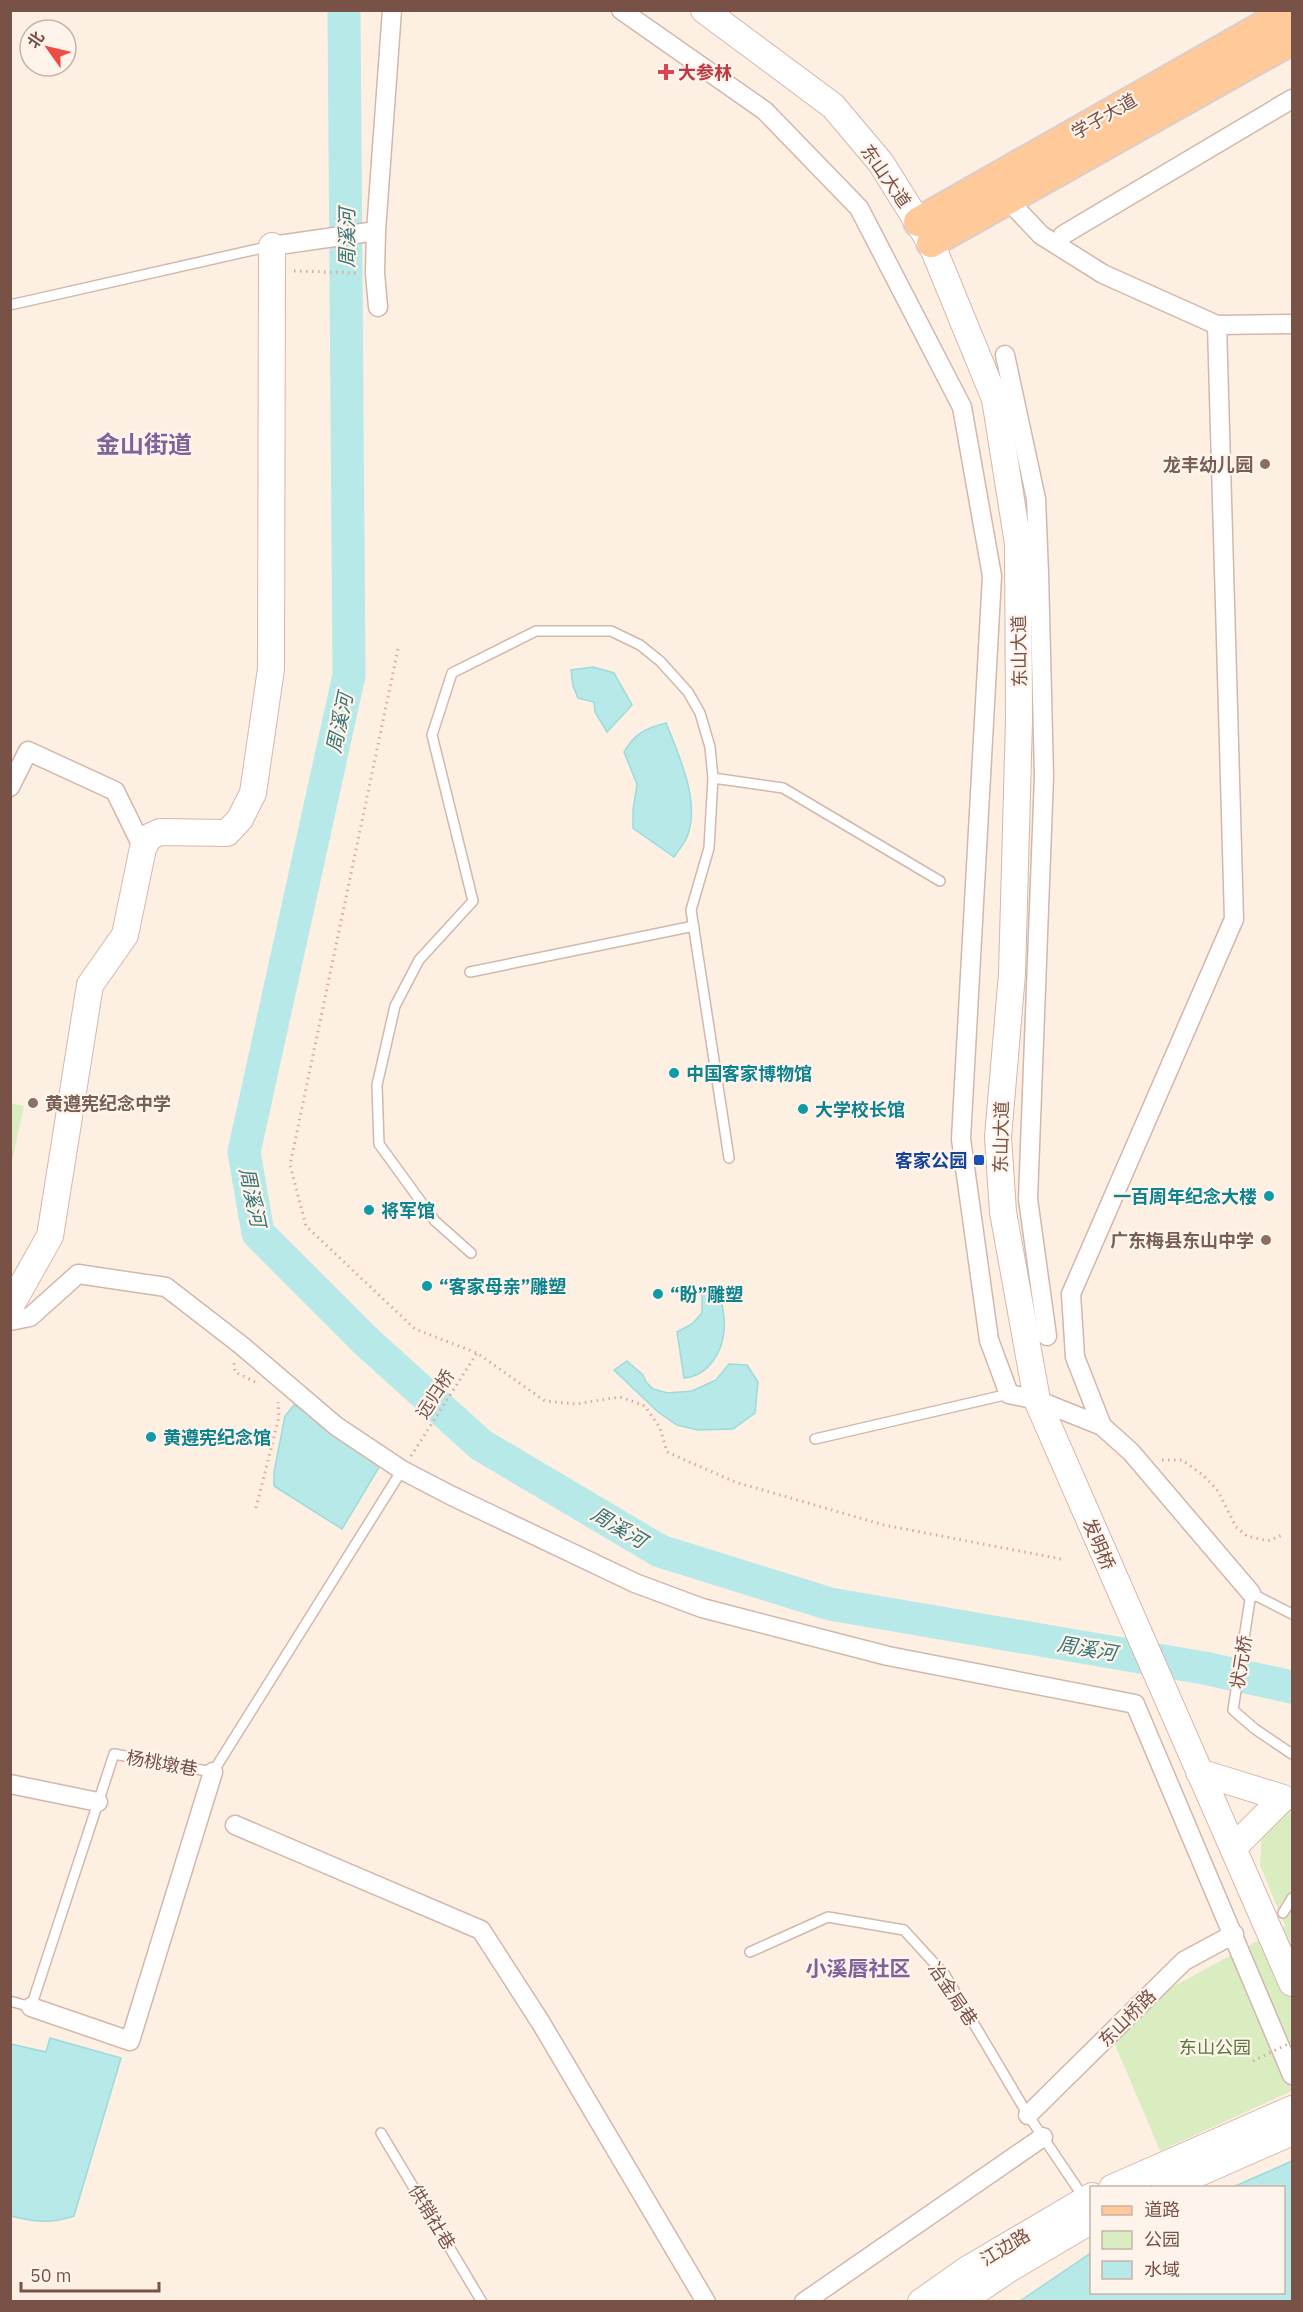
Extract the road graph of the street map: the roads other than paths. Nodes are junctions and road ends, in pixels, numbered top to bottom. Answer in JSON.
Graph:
{"nodes":[{"id":1,"x":392,"y":10,"type":"edge"},
{"id":2,"x":621,"y":10,"type":"edge"},
{"id":3,"x":704,"y":10,"type":"edge"},
{"id":4,"x":1264,"y":10,"type":"edge"},
{"id":5,"x":1291,"y":10,"type":"edge"},
{"id":6,"x":1293,"y":40,"type":"edge"},
{"id":7,"x":1293,"y":99,"type":"edge"},
{"id":8,"x":1042,"y":137,"type":"dead end"},
{"id":9,"x":1007,"y":200,"type":"junction"},
{"id":10,"x":376,"y":231,"type":"junction"},
{"id":11,"x":924,"y":232,"type":"junction"},
{"id":12,"x":1063,"y":235,"type":"dead end"},
{"id":13,"x":272,"y":246,"type":"junction"},
{"id":14,"x":10,"y":305,"type":"edge"},
{"id":15,"x":378,"y":307,"type":"dead end"},
{"id":16,"x":1293,"y":324,"type":"edge"},
{"id":17,"x":1217,"y":325,"type":"junction"},
{"id":18,"x":1005,"y":355,"type":"dead end"},
{"id":19,"x":713,"y":778,"type":"junction"},
{"id":20,"x":10,"y":787,"type":"edge"},
{"id":21,"x":143,"y":848,"type":"junction"},
{"id":22,"x":940,"y":881,"type":"dead end"},
{"id":23,"x":694,"y":926,"type":"junction"},
{"id":24,"x":470,"y":972,"type":"dead end"},
{"id":25,"x":729,"y":1158,"type":"dead end"},
{"id":26,"x":471,"y":1253,"type":"dead end"},
{"id":27,"x":10,"y":1307,"type":"edge"},
{"id":28,"x":10,"y":1321,"type":"edge"},
{"id":29,"x":1047,"y":1336,"type":"dead end"},
{"id":30,"x":1009,"y":1394,"type":"junction"},
{"id":31,"x":1037,"y":1400,"type":"junction"},
{"id":32,"x":1102,"y":1426,"type":"junction"},
{"id":33,"x":815,"y":1439,"type":"dead end"},
{"id":34,"x":402,"y":1470,"type":"junction"},
{"id":35,"x":1251,"y":1593,"type":"junction"},
{"id":36,"x":1293,"y":1614,"type":"edge"},
{"id":37,"x":1293,"y":1754,"type":"edge"},
{"id":38,"x":213,"y":1772,"type":"junction"},
{"id":39,"x":1199,"y":1772,"type":"junction"},
{"id":40,"x":10,"y":1784,"type":"edge"},
{"id":41,"x":1288,"y":1798,"type":"edge"},
{"id":42,"x":98,"y":1802,"type":"junction"},
{"id":43,"x":235,"y":1825,"type":"dead end"},
{"id":44,"x":1233,"y":1848,"type":"junction"},
{"id":45,"x":1293,"y":1898,"type":"edge"},
{"id":46,"x":1282,"y":1913,"type":"dead end"},
{"id":47,"x":1237,"y":1934,"type":"junction"},
{"id":48,"x":750,"y":1952,"type":"dead end"},
{"id":49,"x":1293,"y":1983,"type":"edge"},
{"id":50,"x":10,"y":2001,"type":"edge"},
{"id":51,"x":31,"y":2007,"type":"junction"},
{"id":52,"x":1293,"y":2074,"type":"edge"},
{"id":53,"x":1293,"y":2109,"type":"edge"},
{"id":54,"x":1028,"y":2115,"type":"junction"},
{"id":55,"x":1293,"y":2132,"type":"edge"},
{"id":56,"x":381,"y":2133,"type":"dead end"},
{"id":57,"x":1043,"y":2138,"type":"junction"},
{"id":58,"x":1114,"y":2186,"type":"edge"},
{"id":59,"x":1167,"y":2186,"type":"edge"},
{"id":60,"x":1089,"y":2205,"type":"edge"},
{"id":61,"x":482,"y":2301,"type":"edge"},
{"id":62,"x":706,"y":2301,"type":"edge"},
{"id":63,"x":804,"y":2301,"type":"edge"},
{"id":64,"x":921,"y":2301,"type":"edge"},
{"id":65,"x":960,"y":2301,"type":"edge"}],
"edges":[{"from":1,"to":10,"type":"street"},
{"from":2,"to":30,"type":"street"},
{"from":3,"to":11,"type":"main road","name":"东山大道"},
{"from":4,"to":8,"type":"street"},
{"from":5,"to":11,"type":"main road","name":"学子大道"},
{"from":6,"to":9,"type":"main road","name":"学子大道"},
{"from":7,"to":12,"type":"street"},
{"from":9,"to":11,"type":"main road","name":"学子大道"},
{"from":9,"to":17,"type":"street"},
{"from":10,"to":13,"type":"street"},
{"from":10,"to":15,"type":"street"},
{"from":11,"to":31,"type":"main road","name":"东山大道"},
{"from":13,"to":14,"type":"lane"},
{"from":13,"to":21,"type":"main road"},
{"from":16,"to":17,"type":"street"},
{"from":17,"to":32,"type":"street"},
{"from":18,"to":29,"type":"street"},
{"from":19,"to":22,"type":"lane"},
{"from":19,"to":23,"type":"lane"},
{"from":19,"to":26,"type":"lane"},
{"from":20,"to":21,"type":"street"},
{"from":21,"to":27,"type":"main road"},
{"from":23,"to":24,"type":"lane"},
{"from":23,"to":25,"type":"lane"},
{"from":28,"to":34,"type":"street"},
{"from":30,"to":31,"type":"street"},
{"from":30,"to":33,"type":"lane"},
{"from":31,"to":32,"type":"street"},
{"from":31,"to":39,"type":"main road","name":"发明桥"},
{"from":32,"to":35,"type":"street"},
{"from":34,"to":38,"type":"lane","name":"杨桃墩巷"},
{"from":34,"to":47,"type":"street"},
{"from":35,"to":36,"type":"lane"},
{"from":35,"to":37,"type":"lane","name":"状元桥"},
{"from":38,"to":42,"type":"lane","name":"杨桃墩巷"},
{"from":38,"to":51,"type":"street"},
{"from":39,"to":41,"type":"main road"},
{"from":39,"to":44,"type":"main road","name":"发明桥"},
{"from":40,"to":42,"type":"street"},
{"from":41,"to":44,"type":"main road"},
{"from":42,"to":51,"type":"lane","name":"杨桃墩巷"},
{"from":43,"to":62,"type":"street"},
{"from":44,"to":49,"type":"main road","name":"发明桥"},
{"from":45,"to":46,"type":"lane"},
{"from":47,"to":52,"type":"street"},
{"from":47,"to":54,"type":"street","name":"东山桥路"},
{"from":48,"to":54,"type":"lane","name":"冶金局巷"},
{"from":50,"to":51,"type":"lane"},
{"from":53,"to":58,"type":"main road"},
{"from":54,"to":57,"type":"lane","name":"冶金局巷"},
{"from":55,"to":59,"type":"main road"},
{"from":56,"to":61,"type":"lane","name":"供销社巷"},
{"from":57,"to":60,"type":"lane","name":"冶金局巷"},
{"from":57,"to":63,"type":"street"},
{"from":60,"to":64,"type":"main road","name":"江边路"},
{"from":60,"to":65,"type":"main road","name":"江边路"}]}
